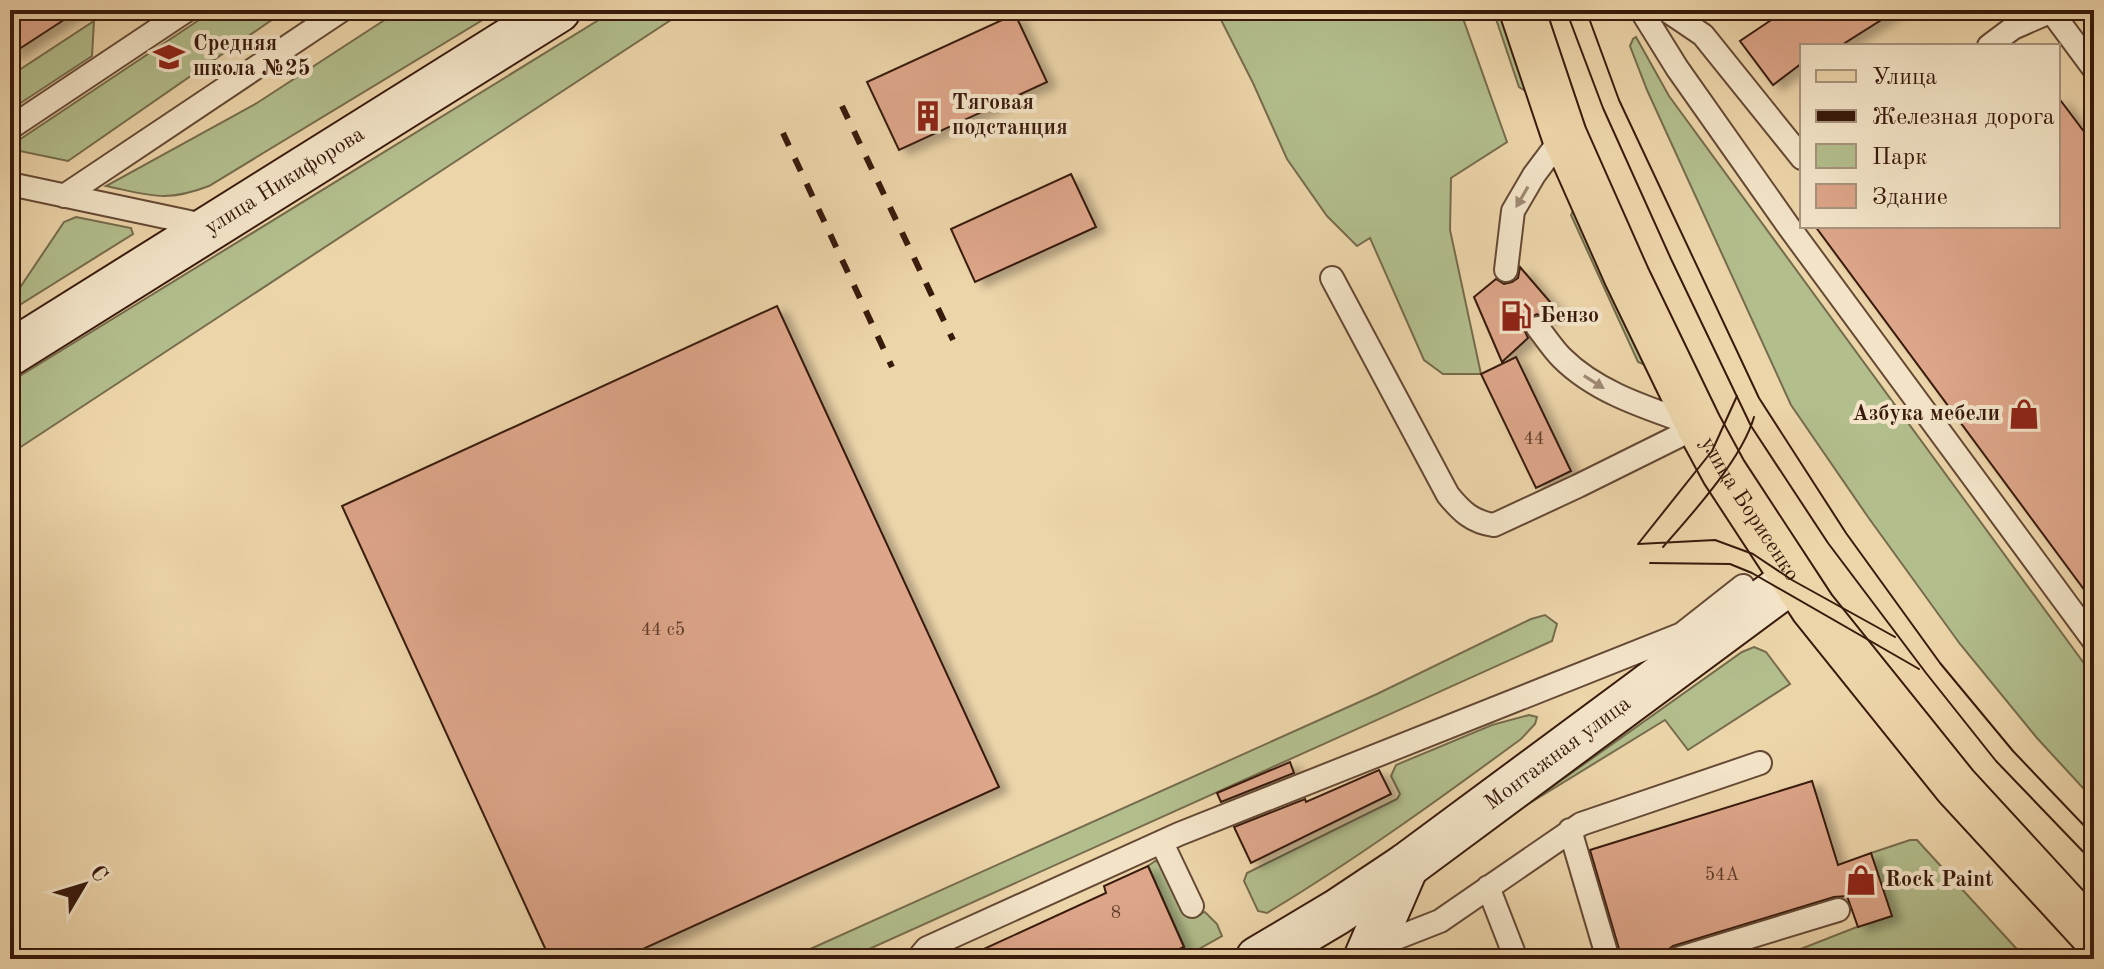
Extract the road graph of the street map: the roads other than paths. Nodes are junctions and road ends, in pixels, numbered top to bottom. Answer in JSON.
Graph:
{"nodes":[{"id":1,"x":187,"y":10,"type":"edge"},
{"id":2,"x":342,"y":10,"type":"edge"},
{"id":3,"x":558,"y":10,"type":"edge"},
{"id":4,"x":1522,"y":10,"type":"edge"},
{"id":5,"x":1641,"y":10,"type":"edge"},
{"id":6,"x":1666,"y":10,"type":"edge"},
{"id":7,"x":2052,"y":10,"type":"edge"},
{"id":8,"x":1992,"y":44,"type":"edge"},
{"id":9,"x":2094,"y":69,"type":"edge"},
{"id":10,"x":10,"y":128,"type":"edge"},
{"id":11,"x":1564,"y":135,"type":"junction"},
{"id":12,"x":1800,"y":156,"type":"edge"},
{"id":13,"x":10,"y":184,"type":"edge"},
{"id":14,"x":64,"y":196,"type":"junction"},
{"id":15,"x":213,"y":227,"type":"junction"},
{"id":16,"x":1506,"y":270,"type":"dead end"},
{"id":17,"x":1332,"y":278,"type":"dead end"},
{"id":18,"x":1538,"y":328,"type":"dead end"},
{"id":19,"x":10,"y":353,"type":"edge"},
{"id":20,"x":1699,"y":426,"type":"junction"},
{"id":21,"x":1792,"y":580,"type":"junction"},
{"id":22,"x":1743,"y":586,"type":"dead end"},
{"id":23,"x":2094,"y":641,"type":"edge"},
{"id":24,"x":1760,"y":763,"type":"dead end"},
{"id":25,"x":1570,"y":830,"type":"junction"},
{"id":26,"x":1162,"y":843,"type":"junction"},
{"id":27,"x":1406,"y":866,"type":"junction"},
{"id":28,"x":1488,"y":887,"type":"junction"},
{"id":29,"x":1192,"y":906,"type":"dead end"},
{"id":30,"x":1838,"y":910,"type":"dead end"},
{"id":31,"x":2094,"y":936,"type":"edge"},
{"id":32,"x":1368,"y":954,"type":"edge"},
{"id":33,"x":921,"y":959,"type":"edge"},
{"id":34,"x":1258,"y":959,"type":"edge"},
{"id":35,"x":1516,"y":959,"type":"edge"},
{"id":36,"x":1608,"y":959,"type":"edge"},
{"id":37,"x":1677,"y":959,"type":"edge"}],
"edges":[{"from":1,"to":10,"type":"lane"},
{"from":2,"to":14,"type":"lane"},
{"from":3,"to":15,"type":"main road","name":"улица Никифорова"},
{"from":4,"to":11,"type":"main road","name":"улица Борисенко"},
{"from":5,"to":23,"type":"lane"},
{"from":6,"to":12,"type":"lane"},
{"from":7,"to":8,"type":"lane"},
{"from":7,"to":9,"type":"lane"},
{"from":11,"to":16,"type":"lane","one_way":true},
{"from":11,"to":20,"type":"main road","name":"улица Борисенко"},
{"from":13,"to":14,"type":"lane"},
{"from":14,"to":15,"type":"lane"},
{"from":15,"to":19,"type":"main road","name":"улица Никифорова"},
{"from":17,"to":20,"type":"lane"},
{"from":18,"to":20,"type":"lane","one_way":true},
{"from":20,"to":21,"type":"main road","name":"улица Борисенко"},
{"from":21,"to":27,"type":"main road","name":"Монтажная улица"},
{"from":21,"to":31,"type":"main road","name":"улица Борисенко"},
{"from":22,"to":26,"type":"lane"},
{"from":24,"to":25,"type":"lane"},
{"from":25,"to":28,"type":"lane"},
{"from":25,"to":36,"type":"lane"},
{"from":26,"to":29,"type":"lane"},
{"from":26,"to":33,"type":"lane"},
{"from":27,"to":32,"type":"main road","name":"Монтажная улица"},
{"from":27,"to":34,"type":"main road"},
{"from":28,"to":32,"type":"lane"},
{"from":28,"to":35,"type":"lane"},
{"from":30,"to":37,"type":"lane"}]}
